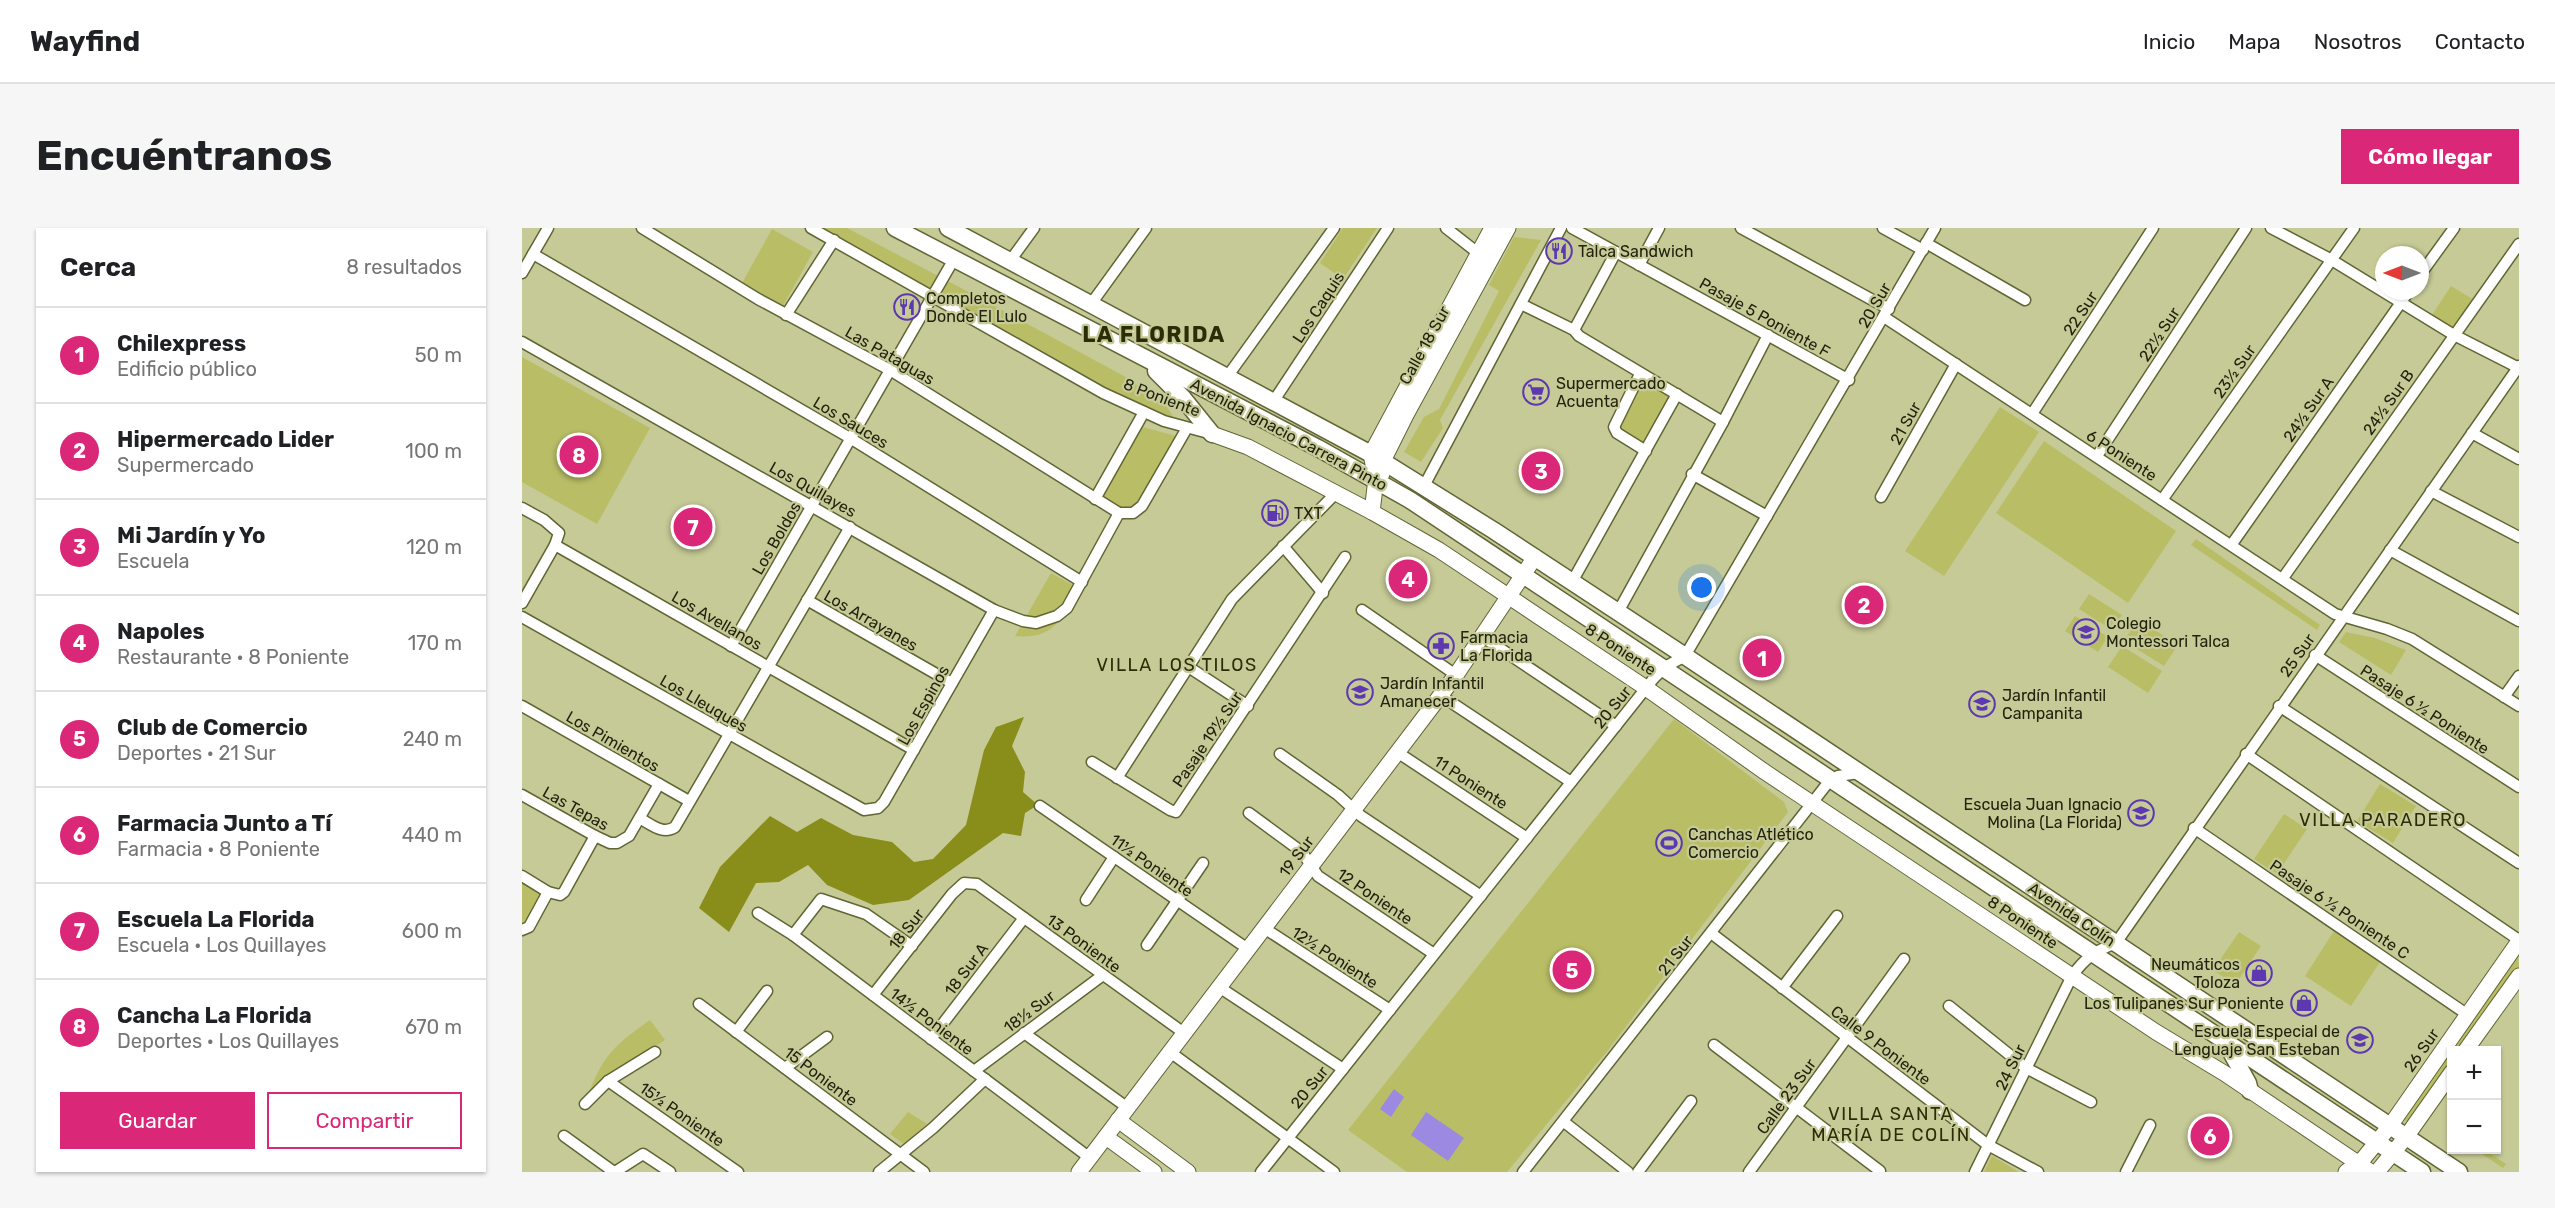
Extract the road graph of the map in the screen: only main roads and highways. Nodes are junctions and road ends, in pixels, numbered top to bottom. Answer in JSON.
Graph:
{"nodes":[{"id":1,"x":895,"y":228,"type":"edge"},
{"id":2,"x":948,"y":228,"type":"edge"},
{"id":3,"x":1137,"y":354,"type":"junction"},
{"id":4,"x":1212,"y":434,"type":"road end"},
{"id":5,"x":1685,"y":656,"type":"joint"},
{"id":6,"x":1665,"y":668,"type":"joint"},
{"id":7,"x":2221,"y":1038,"type":"junction"},
{"id":8,"x":2250,"y":1091,"type":"road end"},
{"id":9,"x":2422,"y":1172,"type":"edge"},
{"id":10,"x":2459,"y":1172,"type":"edge"}],
"edges":[{"from":1,"to":3,"type":"main road","name":"Avenida Ignacio Carrera Pinto"},
{"from":2,"to":5,"type":"main road","name":"Avenida Ignacio Carrera Pinto"},
{"from":3,"to":4,"type":"main road"},
{"from":3,"to":6,"type":"main road","name":"Avenida Ignacio Carrera Pinto"},
{"from":5,"to":10,"type":"main road","name":"Avenida Colín"},
{"from":6,"to":7,"type":"main road","name":"Avenida Colín"},
{"from":7,"to":8,"type":"main road"},
{"from":7,"to":9,"type":"main road","name":"Avenida Colín"}]}
